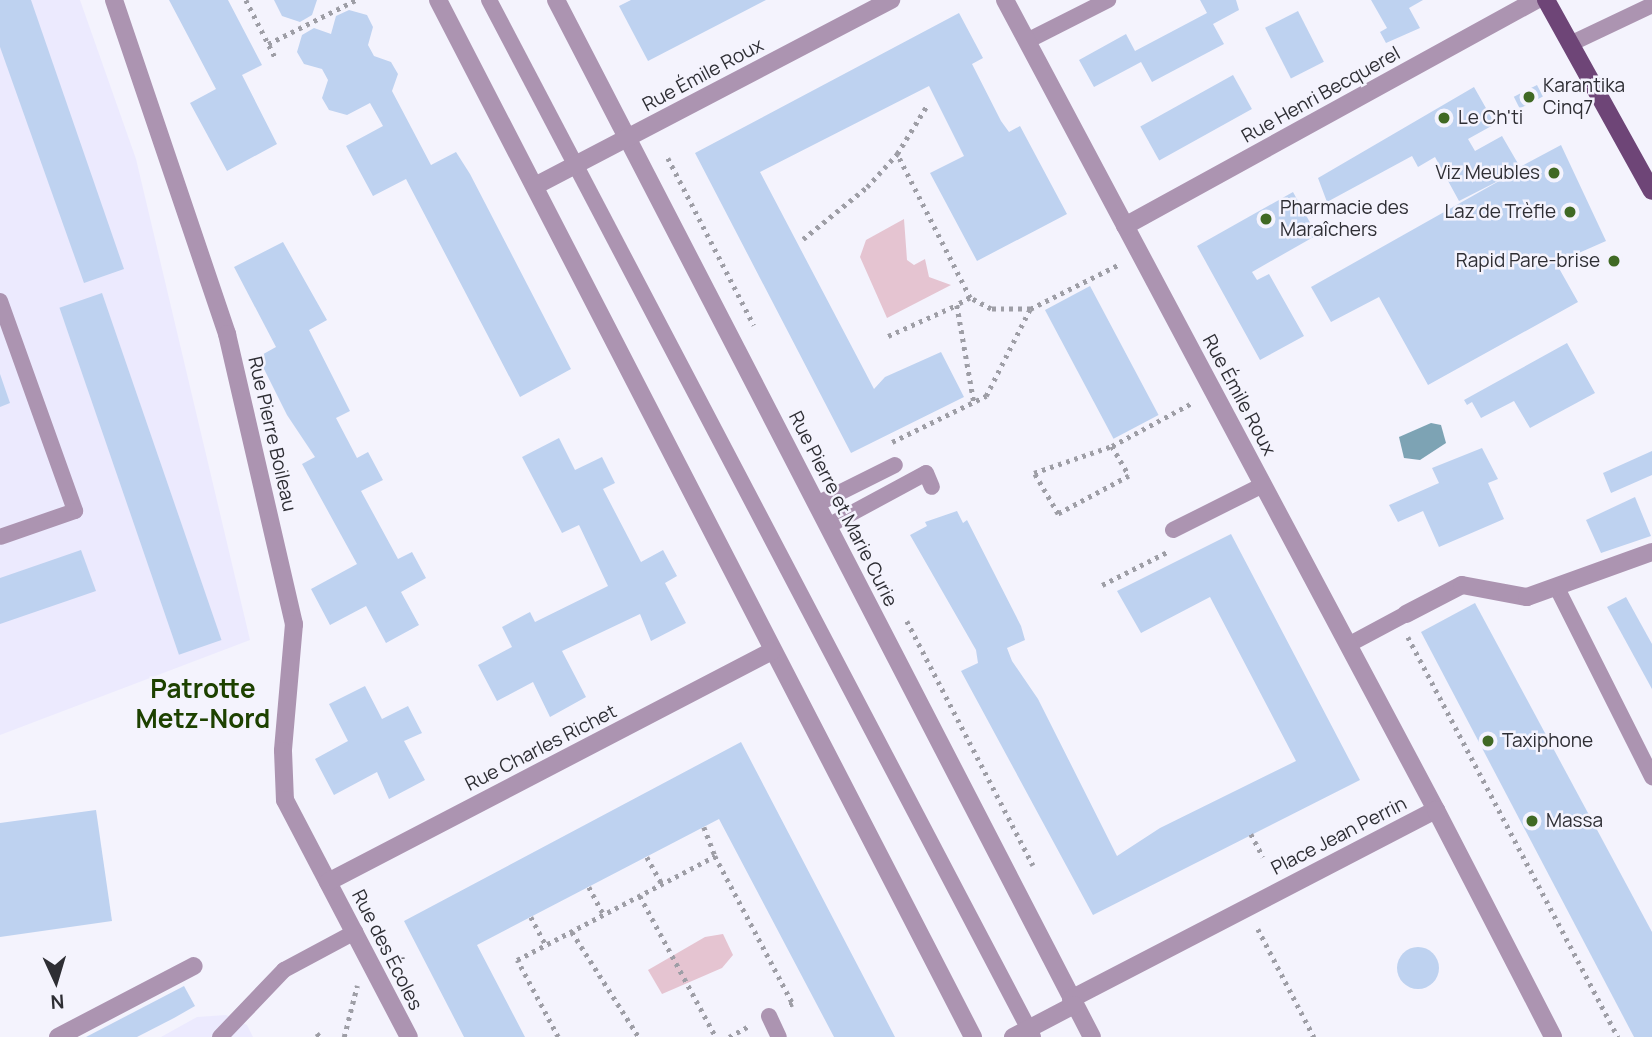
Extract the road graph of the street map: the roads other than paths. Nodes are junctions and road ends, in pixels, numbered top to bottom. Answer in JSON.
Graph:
{"nodes":[{"id":1,"x":114,"y":0,"type":"edge"},
{"id":2,"x":438,"y":0,"type":"edge"},
{"id":3,"x":489,"y":0,"type":"edge"},
{"id":4,"x":556,"y":0,"type":"edge"},
{"id":5,"x":891,"y":0,"type":"edge"},
{"id":6,"x":1005,"y":0,"type":"edge"},
{"id":7,"x":1108,"y":0,"type":"edge"},
{"id":8,"x":1536,"y":0,"type":"edge"},
{"id":9,"x":1546,"y":0,"type":"edge"},
{"id":10,"x":1652,"y":5,"type":"edge"},
{"id":11,"x":1027,"y":41,"type":"junction"},
{"id":12,"x":1570,"y":44,"type":"junction"},
{"id":13,"x":627,"y":138,"type":"junction"},
{"id":14,"x":579,"y":164,"type":"junction"},
{"id":15,"x":535,"y":186,"type":"junction"},
{"id":16,"x":1652,"y":191,"type":"edge"},
{"id":17,"x":1125,"y":226,"type":"junction"},
{"id":18,"x":0,"y":301,"type":"edge"},
{"id":19,"x":895,"y":464,"type":"dead end"},
{"id":20,"x":1263,"y":485,"type":"junction"},
{"id":21,"x":932,"y":487,"type":"dead end"},
{"id":22,"x":817,"y":504,"type":"junction"},
{"id":23,"x":828,"y":526,"type":"junction"},
{"id":24,"x":1173,"y":530,"type":"dead end"},
{"id":25,"x":0,"y":537,"type":"edge"},
{"id":26,"x":1652,"y":552,"type":"edge"},
{"id":27,"x":1557,"y":588,"type":"junction"},
{"id":28,"x":1402,"y":616,"type":"joint"},
{"id":29,"x":1348,"y":645,"type":"junction"},
{"id":30,"x":772,"y":651,"type":"junction"},
{"id":31,"x":1652,"y":776,"type":"edge"},
{"id":32,"x":1436,"y":810,"type":"junction"},
{"id":33,"x":328,"y":882,"type":"junction"},
{"id":34,"x":355,"y":932,"type":"junction"},
{"id":35,"x":194,"y":966,"type":"dead end"},
{"id":36,"x":1072,"y":1002,"type":"junction"},
{"id":37,"x":769,"y":1016,"type":"dead end"},
{"id":38,"x":1025,"y":1034,"type":"edge"},
{"id":39,"x":58,"y":1037,"type":"edge"},
{"id":40,"x":220,"y":1037,"type":"edge"},
{"id":41,"x":409,"y":1037,"type":"edge"},
{"id":42,"x":779,"y":1037,"type":"edge"},
{"id":43,"x":973,"y":1037,"type":"edge"},
{"id":44,"x":1092,"y":1037,"type":"edge"},
{"id":45,"x":1553,"y":1037,"type":"edge"}],
"edges":[{"from":1,"to":33,"type":"street","name":"Rue Pierre Boileau"},
{"from":2,"to":15,"type":"street"},
{"from":3,"to":14,"type":"lane"},
{"from":4,"to":13,"type":"street","name":"Rue Pierre et Marie Curie"},
{"from":5,"to":13,"type":"street","name":"Rue Émile Roux"},
{"from":6,"to":11,"type":"street","name":"Rue Émile Roux"},
{"from":7,"to":11,"type":"lane"},
{"from":8,"to":17,"type":"street","name":"Rue Henri Becquerel"},
{"from":9,"to":12,"type":"main road"},
{"from":10,"to":12,"type":"lane"},
{"from":11,"to":17,"type":"street","name":"Rue Émile Roux"},
{"from":12,"to":16,"type":"main road"},
{"from":13,"to":14,"type":"street","name":"Rue Émile Roux"},
{"from":13,"to":22,"type":"street","name":"Rue Pierre et Marie Curie"},
{"from":14,"to":15,"type":"street","name":"Rue Émile Roux"},
{"from":14,"to":38,"type":"lane"},
{"from":15,"to":30,"type":"street"},
{"from":17,"to":20,"type":"street","name":"Rue Émile Roux"},
{"from":18,"to":25,"type":"lane"},
{"from":19,"to":22,"type":"lane"},
{"from":20,"to":24,"type":"lane"},
{"from":20,"to":29,"type":"street","name":"Rue Émile Roux"},
{"from":21,"to":23,"type":"lane"},
{"from":22,"to":23,"type":"street","name":"Rue Pierre et Marie Curie"},
{"from":23,"to":36,"type":"street","name":"Rue Pierre et Marie Curie"},
{"from":26,"to":27,"type":"street"},
{"from":27,"to":28,"type":"street"},
{"from":27,"to":31,"type":"lane"},
{"from":28,"to":29,"type":"lane"},
{"from":29,"to":32,"type":"street","name":"Rue Émile Roux"},
{"from":30,"to":33,"type":"street","name":"Rue Charles Richet"},
{"from":30,"to":43,"type":"street"},
{"from":32,"to":36,"type":"street","name":"Place Jean Perrin"},
{"from":32,"to":45,"type":"street","name":"Place Jean Perrin"},
{"from":33,"to":34,"type":"street","name":"Rue des Écoles"},
{"from":34,"to":40,"type":"lane"},
{"from":34,"to":41,"type":"street","name":"Rue des Écoles"},
{"from":35,"to":39,"type":"street"},
{"from":36,"to":38,"type":"street","name":"Place Jean Perrin"},
{"from":36,"to":44,"type":"street","name":"Rue Pierre et Marie Curie"},
{"from":37,"to":42,"type":"lane"}]}
